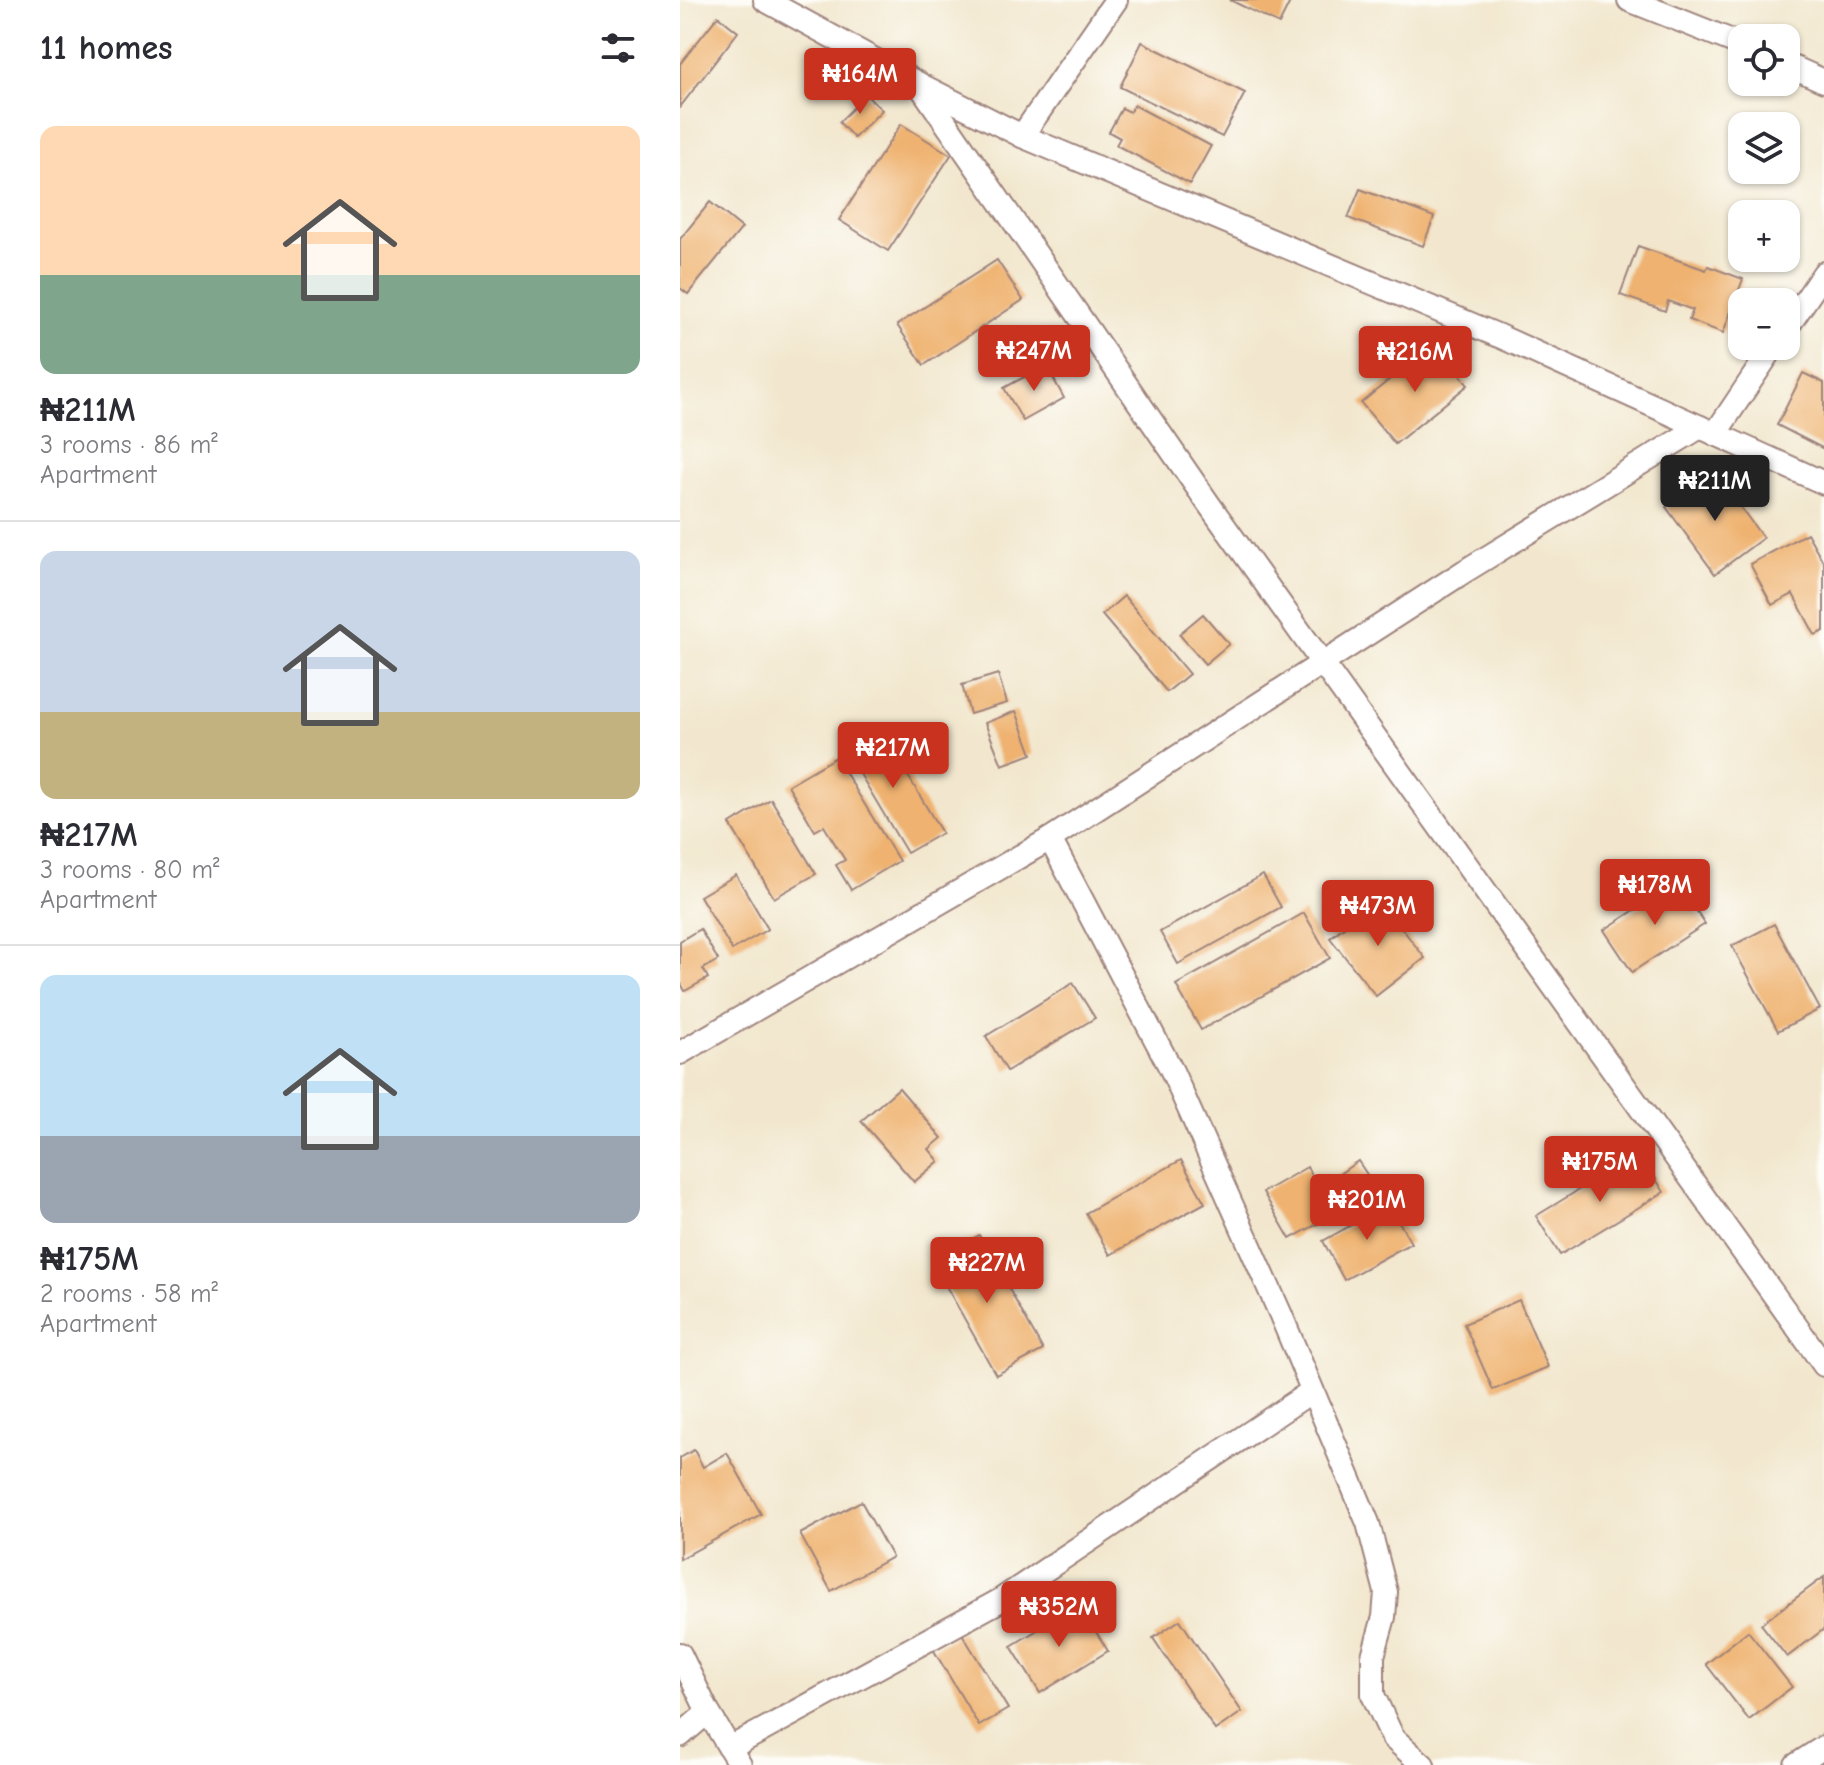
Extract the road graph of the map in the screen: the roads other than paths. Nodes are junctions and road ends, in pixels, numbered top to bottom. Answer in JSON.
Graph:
{"nodes":[{"id":1,"x":765,"y":0,"type":"edge"},
{"id":2,"x":1116,"y":0,"type":"edge"},
{"id":3,"x":1629,"y":0,"type":"edge"},
{"id":4,"x":1728,"y":39,"type":"edge"},
{"id":5,"x":1800,"y":70,"type":"edge"},
{"id":6,"x":1824,"y":81,"type":"edge"},
{"id":7,"x":919,"y":84,"type":"junction"},
{"id":8,"x":1022,"y":136,"type":"junction"},
{"id":9,"x":1824,"y":273,"type":"edge"},
{"id":10,"x":1800,"y":308,"type":"edge"},
{"id":11,"x":1763,"y":360,"type":"edge"},
{"id":12,"x":1708,"y":430,"type":"junction"},
{"id":13,"x":1824,"y":483,"type":"edge"},
{"id":14,"x":1321,"y":662,"type":"junction"},
{"id":15,"x":1050,"y":839,"type":"junction"},
{"id":16,"x":680,"y":1053,"type":"edge"},
{"id":17,"x":1824,"y":1365,"type":"edge"},
{"id":18,"x":1312,"y":1391,"type":"junction"},
{"id":19,"x":680,"y":1654,"type":"edge"},
{"id":20,"x":708,"y":1712,"type":"junction"},
{"id":21,"x":680,"y":1736,"type":"edge"},
{"id":22,"x":1824,"y":1747,"type":"edge"},
{"id":23,"x":735,"y":1757,"type":"edge"},
{"id":24,"x":1423,"y":1765,"type":"edge"},
{"id":25,"x":1796,"y":1765,"type":"edge"}],
"edges":[{"from":1,"to":7,"type":"street"},
{"from":2,"to":8,"type":"street"},
{"from":3,"to":4,"type":"street"},
{"from":5,"to":6,"type":"street"},
{"from":7,"to":8,"type":"street"},
{"from":7,"to":14,"type":"street"},
{"from":8,"to":12,"type":"street"},
{"from":9,"to":10,"type":"street"},
{"from":11,"to":12,"type":"street"},
{"from":12,"to":13,"type":"street"},
{"from":12,"to":14,"type":"street"},
{"from":14,"to":15,"type":"street"},
{"from":14,"to":17,"type":"street"},
{"from":15,"to":16,"type":"street"},
{"from":15,"to":18,"type":"street"},
{"from":18,"to":23,"type":"street"},
{"from":18,"to":24,"type":"street"},
{"from":19,"to":20,"type":"street"},
{"from":20,"to":21,"type":"street"},
{"from":20,"to":23,"type":"street"},
{"from":22,"to":25,"type":"street"}]}
